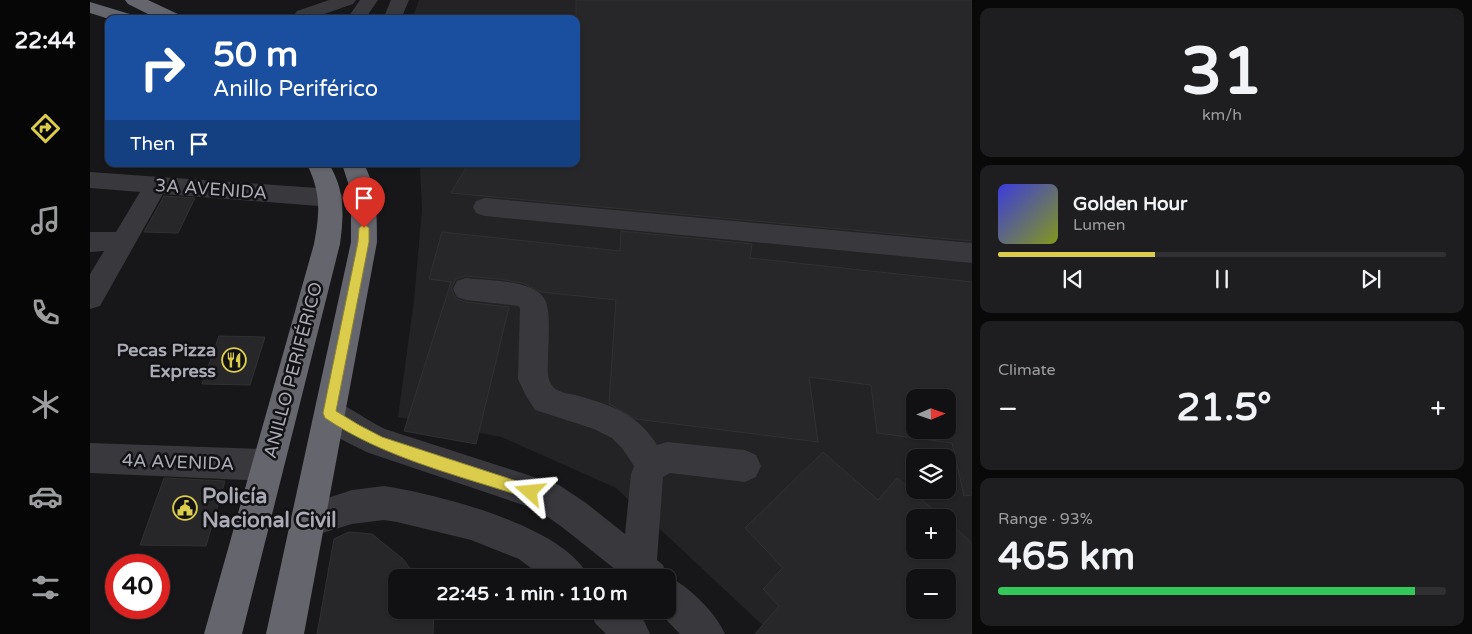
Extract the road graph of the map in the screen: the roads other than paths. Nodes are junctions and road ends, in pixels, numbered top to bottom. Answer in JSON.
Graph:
{"nodes":[{"id":1,"x":134,"y":0,"type":"edge"},
{"id":2,"x":164,"y":0,"type":"edge"},
{"id":3,"x":347,"y":0,"type":"edge"},
{"id":4,"x":369,"y":0,"type":"edge"},
{"id":5,"x":400,"y":0,"type":"edge"},
{"id":6,"x":90,"y":6,"type":"edge"},
{"id":7,"x":115,"y":15,"type":"edge"},
{"id":8,"x":166,"y":15,"type":"edge"},
{"id":9,"x":177,"y":15,"type":"edge"},
{"id":10,"x":303,"y":15,"type":"dead end"},
{"id":11,"x":359,"y":15,"type":"edge"},
{"id":12,"x":394,"y":15,"type":"edge"},
{"id":13,"x":320,"y":167,"type":"edge"},
{"id":14,"x":355,"y":167,"type":"edge"},
{"id":15,"x":90,"y":180,"type":"edge"},
{"id":16,"x":156,"y":185,"type":"junction"},
{"id":17,"x":332,"y":198,"type":"junction"},
{"id":18,"x":485,"y":207,"type":"dead end"},
{"id":19,"x":90,"y":242,"type":"edge"},
{"id":20,"x":123,"y":242,"type":"junction"},
{"id":21,"x":972,"y":253,"type":"edge"},
{"id":22,"x":466,"y":289,"type":"dead end"},
{"id":23,"x":90,"y":298,"type":"edge"},
{"id":24,"x":330,"y":413,"type":"junction"},
{"id":25,"x":90,"y":458,"type":"edge"},
{"id":26,"x":267,"y":465,"type":"junction"},
{"id":27,"x":652,"y":466,"type":"junction"},
{"id":28,"x":745,"y":466,"type":"dead end"},
{"id":29,"x":309,"y":520,"type":"junction"},
{"id":30,"x":561,"y":569,"type":"edge"},
{"id":31,"x":634,"y":569,"type":"edge"},
{"id":32,"x":640,"y":569,"type":"edge"},
{"id":33,"x":676,"y":604,"type":"edge"},
{"id":34,"x":617,"y":619,"type":"edge"},
{"id":35,"x":223,"y":634,"type":"edge"},
{"id":36,"x":284,"y":634,"type":"edge"},
{"id":37,"x":631,"y":634,"type":"edge"},
{"id":38,"x":706,"y":634,"type":"edge"}],
"edges":[{"from":1,"to":8,"type":"highway"},
{"from":2,"to":9,"type":"highway"},
{"from":3,"to":10,"type":"street"},
{"from":4,"to":11,"type":"street"},
{"from":5,"to":12,"type":"street"},
{"from":6,"to":7,"type":"highway"},
{"from":13,"to":17,"type":"highway","name":"ANILLO PERIFÉRICO"},
{"from":14,"to":24,"type":"highway"},
{"from":15,"to":16,"type":"street","name":"3A AVENIDA"},
{"from":16,"to":17,"type":"street","name":"3A AVENIDA"},
{"from":16,"to":20,"type":"street"},
{"from":17,"to":26,"type":"highway","name":"ANILLO PERIFÉRICO"},
{"from":18,"to":21,"type":"street"},
{"from":19,"to":20,"type":"street"},
{"from":20,"to":23,"type":"street"},
{"from":22,"to":27,"type":"street"},
{"from":24,"to":29,"type":"highway"},
{"from":24,"to":31,"type":"street"},
{"from":25,"to":26,"type":"street","name":"4A AVENIDA"},
{"from":26,"to":35,"type":"highway","name":"ANILLO PERIFÉRICO"},
{"from":27,"to":28,"type":"street"},
{"from":27,"to":32,"type":"street"},
{"from":29,"to":30,"type":"street"},
{"from":29,"to":36,"type":"highway"},
{"from":33,"to":38,"type":"street"},
{"from":34,"to":37,"type":"street"}]}
